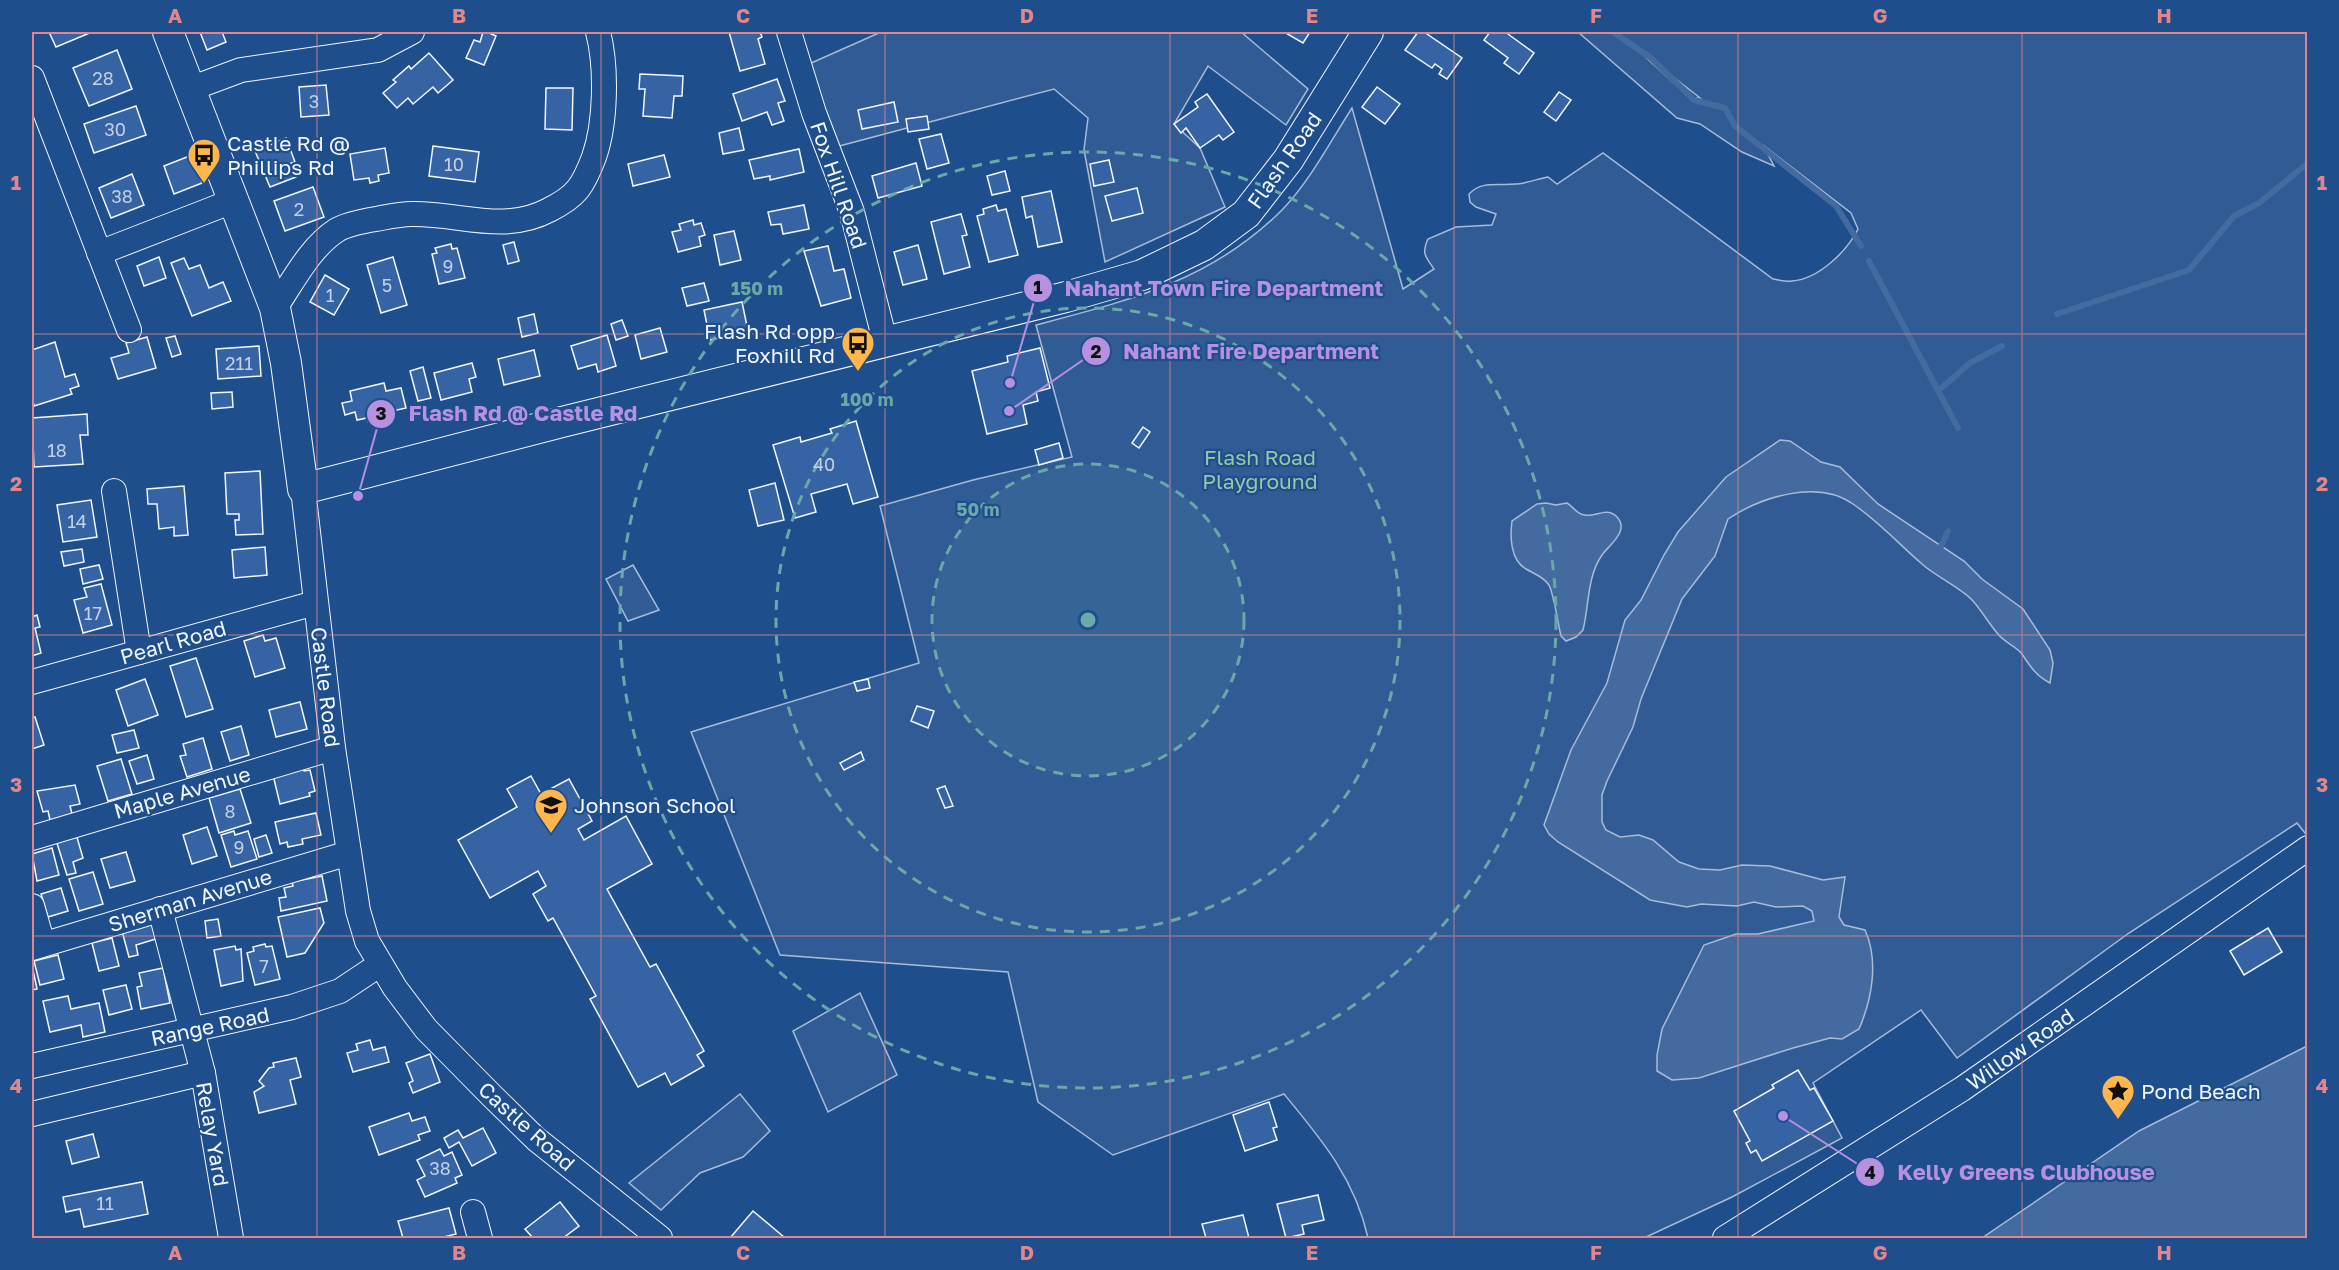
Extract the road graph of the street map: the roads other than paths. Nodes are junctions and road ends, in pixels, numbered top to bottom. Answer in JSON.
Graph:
{"nodes":[{"id":1,"x":168,"y":32,"type":"edge"},
{"id":2,"x":412,"y":32,"type":"edge"},
{"id":3,"x":598,"y":32,"type":"edge"},
{"id":4,"x":789,"y":32,"type":"edge"},
{"id":5,"x":1368,"y":32,"type":"edge"},
{"id":6,"x":32,"y":78,"type":"edge"},
{"id":7,"x":190,"y":89,"type":"junction"},
{"id":8,"x":233,"y":201,"type":"junction"},
{"id":9,"x":99,"y":254,"type":"junction"},
{"id":10,"x":275,"y":308,"type":"junction"},
{"id":11,"x":129,"y":330,"type":"dead end"},
{"id":12,"x":885,"y":341,"type":"junction"},
{"id":13,"x":303,"y":489,"type":"junction"},
{"id":14,"x":114,"y":491,"type":"dead end"},
{"id":15,"x":315,"y":603,"type":"junction"},
{"id":16,"x":139,"y":652,"type":"junction"},
{"id":17,"x":32,"y":682,"type":"edge"},
{"id":18,"x":333,"y":748,"type":"junction"},
{"id":19,"x":32,"y":838,"type":"edge"},
{"id":20,"x":2307,"y":848,"type":"edge"},
{"id":21,"x":349,"y":853,"type":"junction"},
{"id":22,"x":32,"y":906,"type":"edge"},
{"id":23,"x":160,"y":909,"type":"junction"},
{"id":24,"x":37,"y":946,"type":"edge"},
{"id":25,"x":379,"y":965,"type":"junction"},
{"id":26,"x":191,"y":1030,"type":"junction"},
{"id":27,"x":32,"y":1066,"type":"edge"},
{"id":28,"x":202,"y":1073,"type":"junction"},
{"id":29,"x":32,"y":1114,"type":"edge"},
{"id":30,"x":472,"y":1212,"type":"dead end"},
{"id":31,"x":231,"y":1239,"type":"edge"},
{"id":32,"x":480,"y":1239,"type":"edge"},
{"id":33,"x":660,"y":1239,"type":"edge"},
{"id":34,"x":1725,"y":1239,"type":"edge"}],
"edges":[{"from":1,"to":7,"type":"main road","name":"Castle Road"},
{"from":2,"to":7,"type":"street"},
{"from":3,"to":10,"type":"street"},
{"from":4,"to":12,"type":"street","name":"Fox Hill Road"},
{"from":5,"to":12,"type":"main road","name":"Flash Road"},
{"from":6,"to":9,"type":"street"},
{"from":7,"to":8,"type":"main road","name":"Castle Road"},
{"from":8,"to":9,"type":"street"},
{"from":8,"to":10,"type":"main road","name":"Castle Road"},
{"from":9,"to":11,"type":"street"},
{"from":10,"to":13,"type":"main road","name":"Castle Road"},
{"from":12,"to":13,"type":"main road","name":"Flash Road"},
{"from":13,"to":15,"type":"street","name":"Castle Road"},
{"from":14,"to":16,"type":"street"},
{"from":15,"to":16,"type":"street","name":"Pearl Road"},
{"from":15,"to":18,"type":"street","name":"Castle Road"},
{"from":16,"to":17,"type":"street","name":"Pearl Road"},
{"from":18,"to":19,"type":"street","name":"Maple Avenue"},
{"from":18,"to":21,"type":"street","name":"Castle Road"},
{"from":20,"to":34,"type":"street","name":"Willow Road"},
{"from":21,"to":23,"type":"street","name":"Sherman Avenue"},
{"from":21,"to":25,"type":"street","name":"Castle Road"},
{"from":22,"to":24,"type":"street"},
{"from":23,"to":24,"type":"street","name":"Sherman Avenue"},
{"from":23,"to":26,"type":"street","name":"Relay Yard"},
{"from":25,"to":26,"type":"street","name":"Range Road"},
{"from":25,"to":33,"type":"street","name":"Castle Road"},
{"from":26,"to":27,"type":"street","name":"Range Road"},
{"from":26,"to":28,"type":"street","name":"Relay Yard"},
{"from":28,"to":29,"type":"street"},
{"from":28,"to":31,"type":"street","name":"Relay Yard"},
{"from":30,"to":32,"type":"street"}]}
